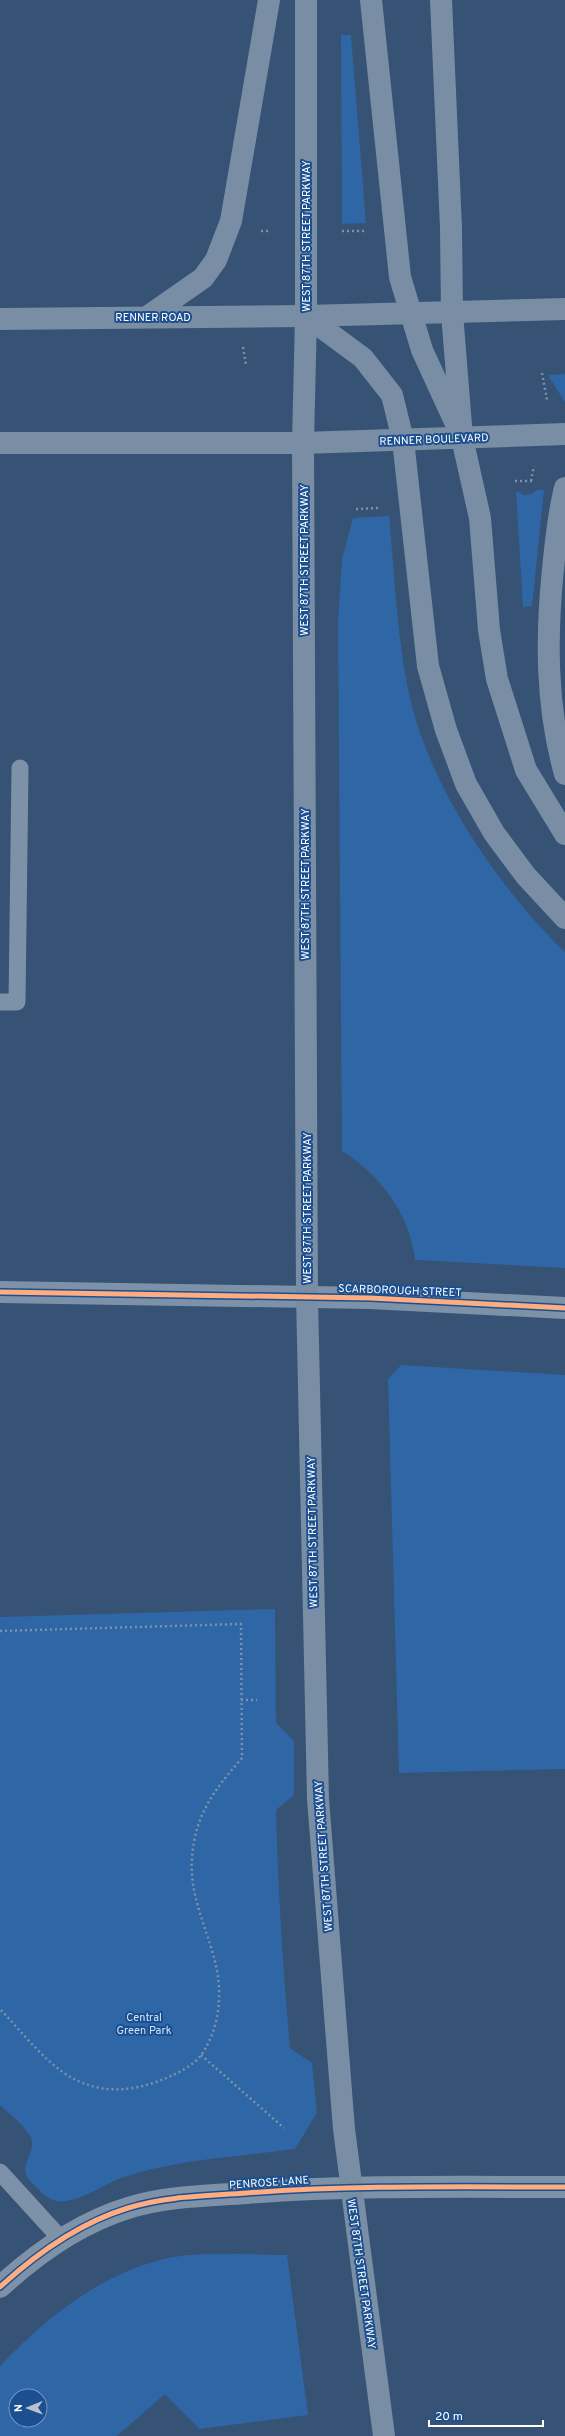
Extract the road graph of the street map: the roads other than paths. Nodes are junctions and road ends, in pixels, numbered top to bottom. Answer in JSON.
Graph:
{"nodes":[{"id":1,"x":269,"y":0,"type":"edge"},
{"id":2,"x":306,"y":0,"type":"edge"},
{"id":3,"x":372,"y":0,"type":"edge"},
{"id":4,"x":441,"y":0,"type":"edge"},
{"id":5,"x":565,"y":309,"type":"edge"},
{"id":6,"x":411,"y":313,"type":"junction"},
{"id":7,"x":452,"y":313,"type":"junction"},
{"id":8,"x":306,"y":316,"type":"junction"},
{"id":9,"x":147,"y":318,"type":"junction"},
{"id":10,"x":0,"y":319,"type":"edge"},
{"id":11,"x":565,"y":434,"type":"edge"},
{"id":12,"x":462,"y":438,"type":"junction"},
{"id":13,"x":403,"y":440,"type":"junction"},
{"id":14,"x":0,"y":443,"type":"edge"},
{"id":15,"x":304,"y":444,"type":"junction"},
{"id":16,"x":565,"y":488,"type":"edge"},
{"id":17,"x":20,"y":768,"type":"dead end"},
{"id":18,"x":565,"y":774,"type":"edge"},
{"id":19,"x":565,"y":834,"type":"edge"},
{"id":20,"x":565,"y":918,"type":"edge"},
{"id":21,"x":0,"y":1002,"type":"edge"},
{"id":22,"x":0,"y":1292,"type":"edge"},
{"id":23,"x":307,"y":1297,"type":"junction"},
{"id":24,"x":565,"y":1308,"type":"edge"},
{"id":25,"x":0,"y":2172,"type":"edge"},
{"id":26,"x":350,"y":2187,"type":"junction"},
{"id":27,"x":565,"y":2187,"type":"edge"},
{"id":28,"x":61,"y":2239,"type":"junction"},
{"id":29,"x":0,"y":2287,"type":"edge"},
{"id":30,"x":384,"y":2436,"type":"edge"}],
"edges":[{"from":1,"to":9,"type":"main road"},
{"from":2,"to":8,"type":"main road","name":"WEST 87TH STREET PARKWAY"},
{"from":3,"to":6,"type":"main road"},
{"from":4,"to":7,"type":"main road"},
{"from":5,"to":7,"type":"main road"},
{"from":6,"to":7,"type":"main road"},
{"from":6,"to":8,"type":"main road"},
{"from":6,"to":12,"type":"main road"},
{"from":7,"to":12,"type":"main road"},
{"from":8,"to":9,"type":"main road","name":"RENNER ROAD"},
{"from":8,"to":13,"type":"main road"},
{"from":8,"to":15,"type":"main road","name":"WEST 87TH STREET PARKWAY"},
{"from":9,"to":10,"type":"main road","name":"RENNER ROAD"},
{"from":11,"to":12,"type":"main road","name":"RENNER BOULEVARD"},
{"from":12,"to":13,"type":"main road","name":"RENNER BOULEVARD"},
{"from":12,"to":19,"type":"main road"},
{"from":13,"to":15,"type":"main road","name":"RENNER BOULEVARD"},
{"from":13,"to":20,"type":"main road"},
{"from":14,"to":15,"type":"main road"},
{"from":15,"to":23,"type":"main road","name":"WEST 87TH STREET PARKWAY"},
{"from":16,"to":18,"type":"main road"},
{"from":17,"to":21,"type":"lane"},
{"from":22,"to":23,"type":"street","name":"SCARBOROUGH STREET"},
{"from":23,"to":24,"type":"street","name":"SCARBOROUGH STREET"},
{"from":23,"to":26,"type":"main road","name":"WEST 87TH STREET PARKWAY"},
{"from":25,"to":28,"type":"lane"},
{"from":26,"to":27,"type":"street","name":"PENROSE LANE"},
{"from":26,"to":28,"type":"street","name":"PENROSE LANE"},
{"from":26,"to":30,"type":"main road","name":"WEST 87TH STREET PARKWAY"},
{"from":28,"to":29,"type":"street","name":"PENROSE LANE"}]}
